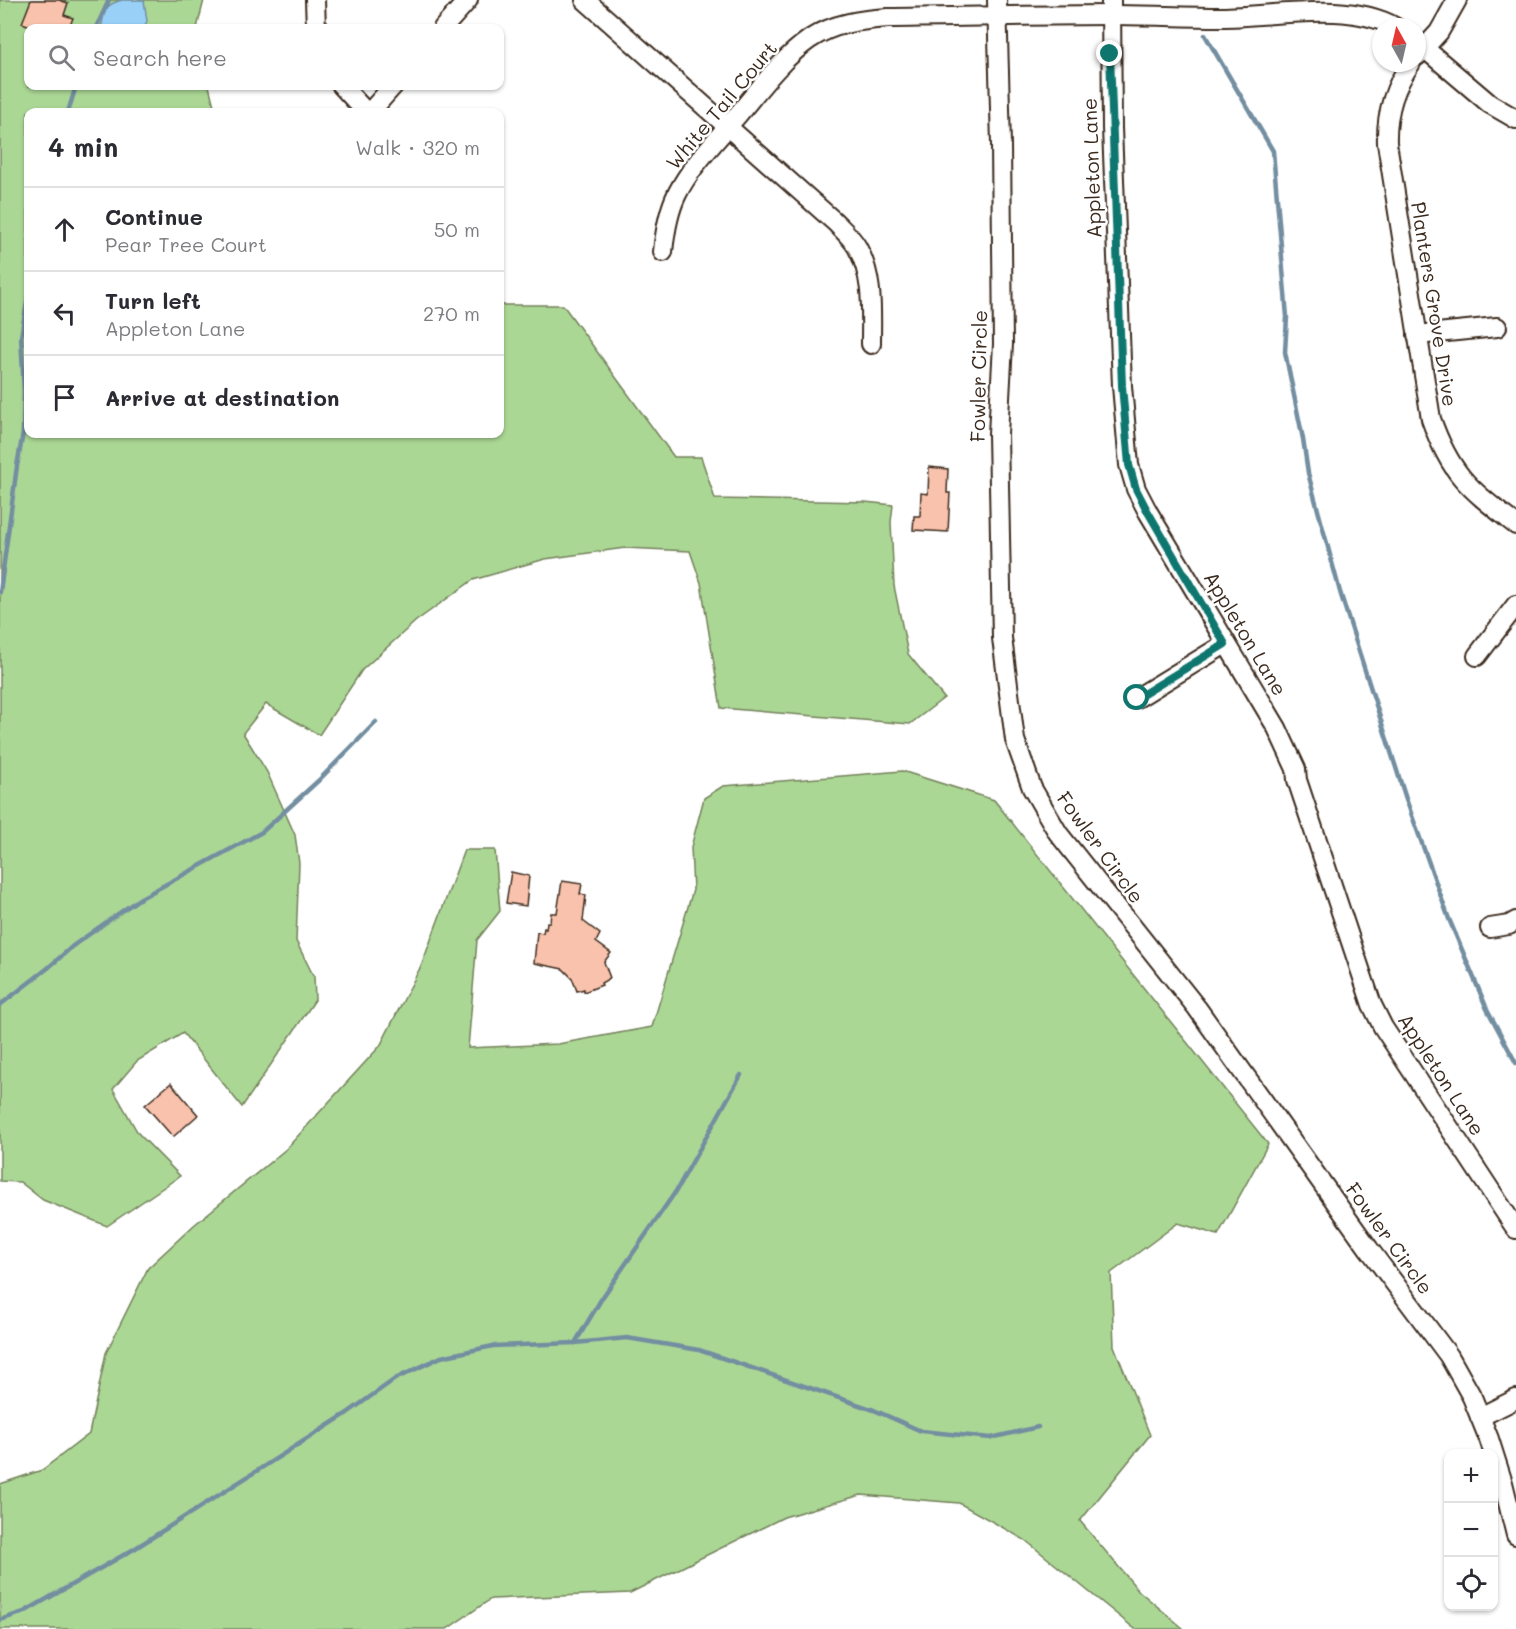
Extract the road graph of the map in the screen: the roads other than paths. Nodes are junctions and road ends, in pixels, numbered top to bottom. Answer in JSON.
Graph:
{"nodes":[{"id":1,"x":315,"y":0,"type":"edge"},
{"id":2,"x":468,"y":0,"type":"edge"},
{"id":3,"x":585,"y":0,"type":"edge"},
{"id":4,"x":1457,"y":0,"type":"edge"},
{"id":5,"x":1112,"y":7,"type":"edge"},
{"id":6,"x":997,"y":8,"type":"edge"},
{"id":7,"x":1376,"y":18,"type":"edge"},
{"id":8,"x":316,"y":24,"type":"edge"},
{"id":9,"x":447,"y":24,"type":"edge"},
{"id":10,"x":1426,"y":42,"type":"edge"},
{"id":11,"x":1426,"y":54,"type":"edge"},
{"id":12,"x":1406,"y":72,"type":"edge"},
{"id":13,"x":346,"y":90,"type":"edge"},
{"id":14,"x":389,"y":90,"type":"edge"},
{"id":15,"x":364,"y":108,"type":"edge"},
{"id":16,"x":372,"y":108,"type":"edge"},
{"id":17,"x":1516,"y":119,"type":"edge"},
{"id":18,"x":728,"y":126,"type":"junction"},
{"id":19,"x":663,"y":252,"type":"dead end"},
{"id":20,"x":1497,"y":327,"type":"dead end"},
{"id":21,"x":1417,"y":336,"type":"junction"},
{"id":22,"x":871,"y":344,"type":"dead end"},
{"id":23,"x":1516,"y":525,"type":"edge"},
{"id":24,"x":1516,"y":605,"type":"edge"},
{"id":25,"x":1225,"y":644,"type":"junction"},
{"id":26,"x":1477,"y":656,"type":"dead end"},
{"id":27,"x":1137,"y":698,"type":"dead end"},
{"id":28,"x":1516,"y":921,"type":"edge"},
{"id":29,"x":1490,"y":928,"type":"dead end"},
{"id":30,"x":1516,"y":1229,"type":"edge"},
{"id":31,"x":1516,"y":1399,"type":"edge"},
{"id":32,"x":1480,"y":1417,"type":"junction"},
{"id":33,"x":1516,"y":1535,"type":"edge"}],
"edges":[{"from":1,"to":8,"type":"street"},
{"from":2,"to":9,"type":"street"},
{"from":3,"to":18,"type":"street"},
{"from":4,"to":10,"type":"street"},
{"from":5,"to":6,"type":"street","name":"White Tail Court"},
{"from":5,"to":7,"type":"street","name":"White Tail Court"},
{"from":5,"to":25,"type":"street","name":"Appleton Lane"},
{"from":6,"to":18,"type":"street","name":"White Tail Court"},
{"from":6,"to":32,"type":"street","name":"Fowler Circle"},
{"from":11,"to":17,"type":"street"},
{"from":12,"to":21,"type":"street","name":"Planters Grove Drive"},
{"from":13,"to":15,"type":"street"},
{"from":14,"to":16,"type":"street"},
{"from":18,"to":19,"type":"street","name":"White Tail Court"},
{"from":18,"to":22,"type":"street"},
{"from":20,"to":21,"type":"street"},
{"from":21,"to":23,"type":"street","name":"Planters Grove Drive"},
{"from":24,"to":26,"type":"street"},
{"from":25,"to":27,"type":"street"},
{"from":25,"to":30,"type":"street","name":"Appleton Lane"},
{"from":28,"to":29,"type":"street"},
{"from":31,"to":32,"type":"street"},
{"from":32,"to":33,"type":"street","name":"Fowler Circle"}]}
